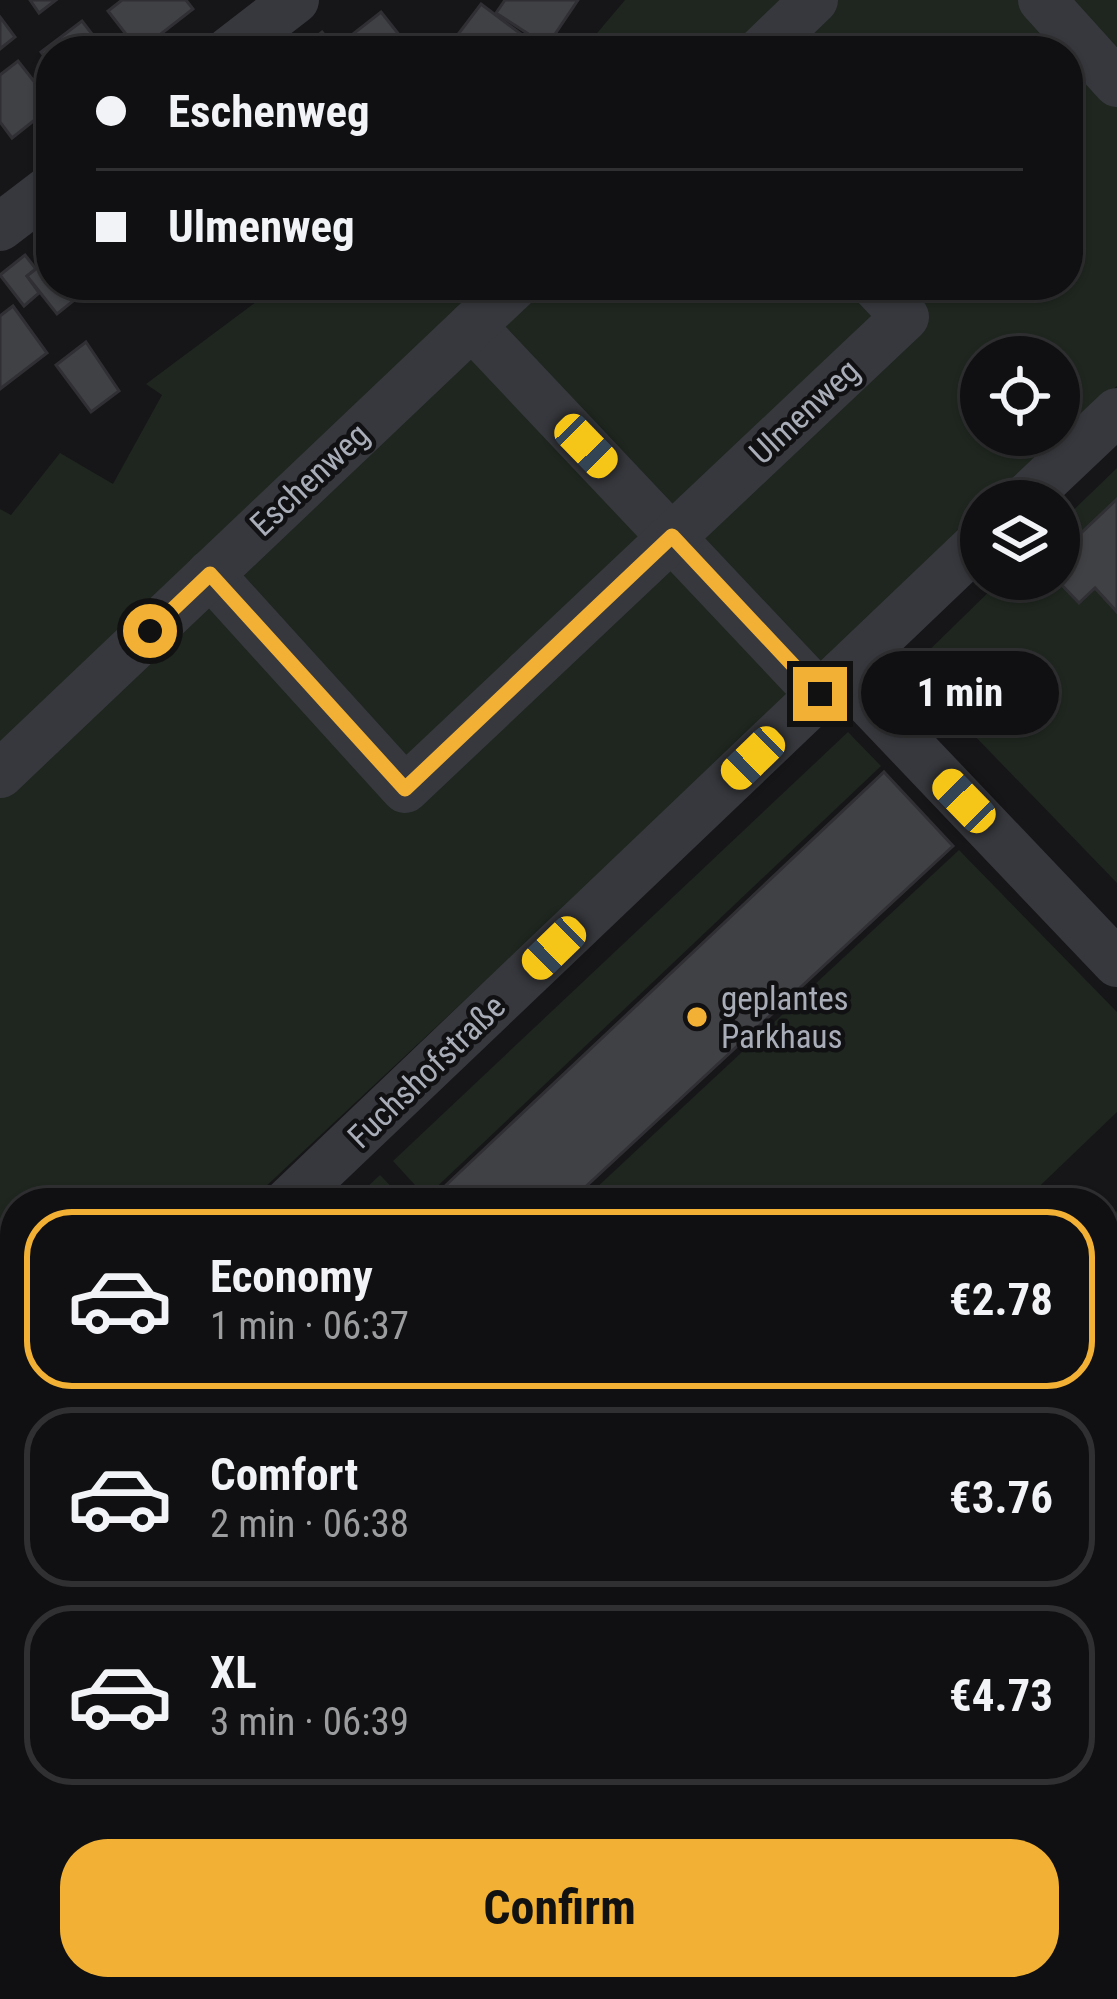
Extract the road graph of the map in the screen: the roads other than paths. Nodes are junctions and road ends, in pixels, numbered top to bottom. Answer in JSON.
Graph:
{"nodes":[{"id":1,"x":295,"y":0,"type":"edge"},
{"id":2,"x":814,"y":0,"type":"edge"},
{"id":3,"x":1042,"y":0,"type":"edge"},
{"id":4,"x":248,"y":36,"type":"edge"},
{"id":5,"x":777,"y":36,"type":"edge"},
{"id":6,"x":1075,"y":36,"type":"edge"},
{"id":7,"x":1083,"y":45,"type":"edge"},
{"id":8,"x":1117,"y":83,"type":"edge"},
{"id":9,"x":36,"y":199,"type":"edge"},
{"id":10,"x":0,"y":227,"type":"edge"},
{"id":11,"x":499,"y":300,"type":"edge"},
{"id":12,"x":889,"y":300,"type":"edge"},
{"id":13,"x":472,"y":326,"type":"junction"},
{"id":14,"x":1117,"y":412,"type":"edge"},
{"id":15,"x":1045,"y":480,"type":"edge"},
{"id":16,"x":672,"y":536,"type":"junction"},
{"id":17,"x":960,"y":561,"type":"edge"},
{"id":18,"x":210,"y":574,"type":"junction"},
{"id":19,"x":831,"y":684,"type":"junction"},
{"id":20,"x":0,"y":774,"type":"edge"},
{"id":21,"x":1117,"y":963,"type":"edge"},
{"id":22,"x":303,"y":1188,"type":"edge"}],
"edges":[{"from":1,"to":4,"type":"street"},
{"from":2,"to":5,"type":"street"},
{"from":3,"to":6,"type":"street"},
{"from":7,"to":8,"type":"street"},
{"from":9,"to":10,"type":"street"},
{"from":11,"to":13,"type":"street","name":"Eschenweg"},
{"from":12,"to":16,"type":"street","name":"Ulmenweg"},
{"from":13,"to":16,"type":"street"},
{"from":13,"to":18,"type":"street","name":"Eschenweg"},
{"from":14,"to":15,"type":"street"},
{"from":16,"to":18,"type":"street","name":"Ulmenweg"},
{"from":16,"to":19,"type":"street"},
{"from":17,"to":19,"type":"street","name":"Fuchshofstraße"},
{"from":18,"to":20,"type":"street","name":"Eschenweg"},
{"from":19,"to":21,"type":"street"},
{"from":19,"to":22,"type":"street","name":"Fuchshofstraße"}]}
